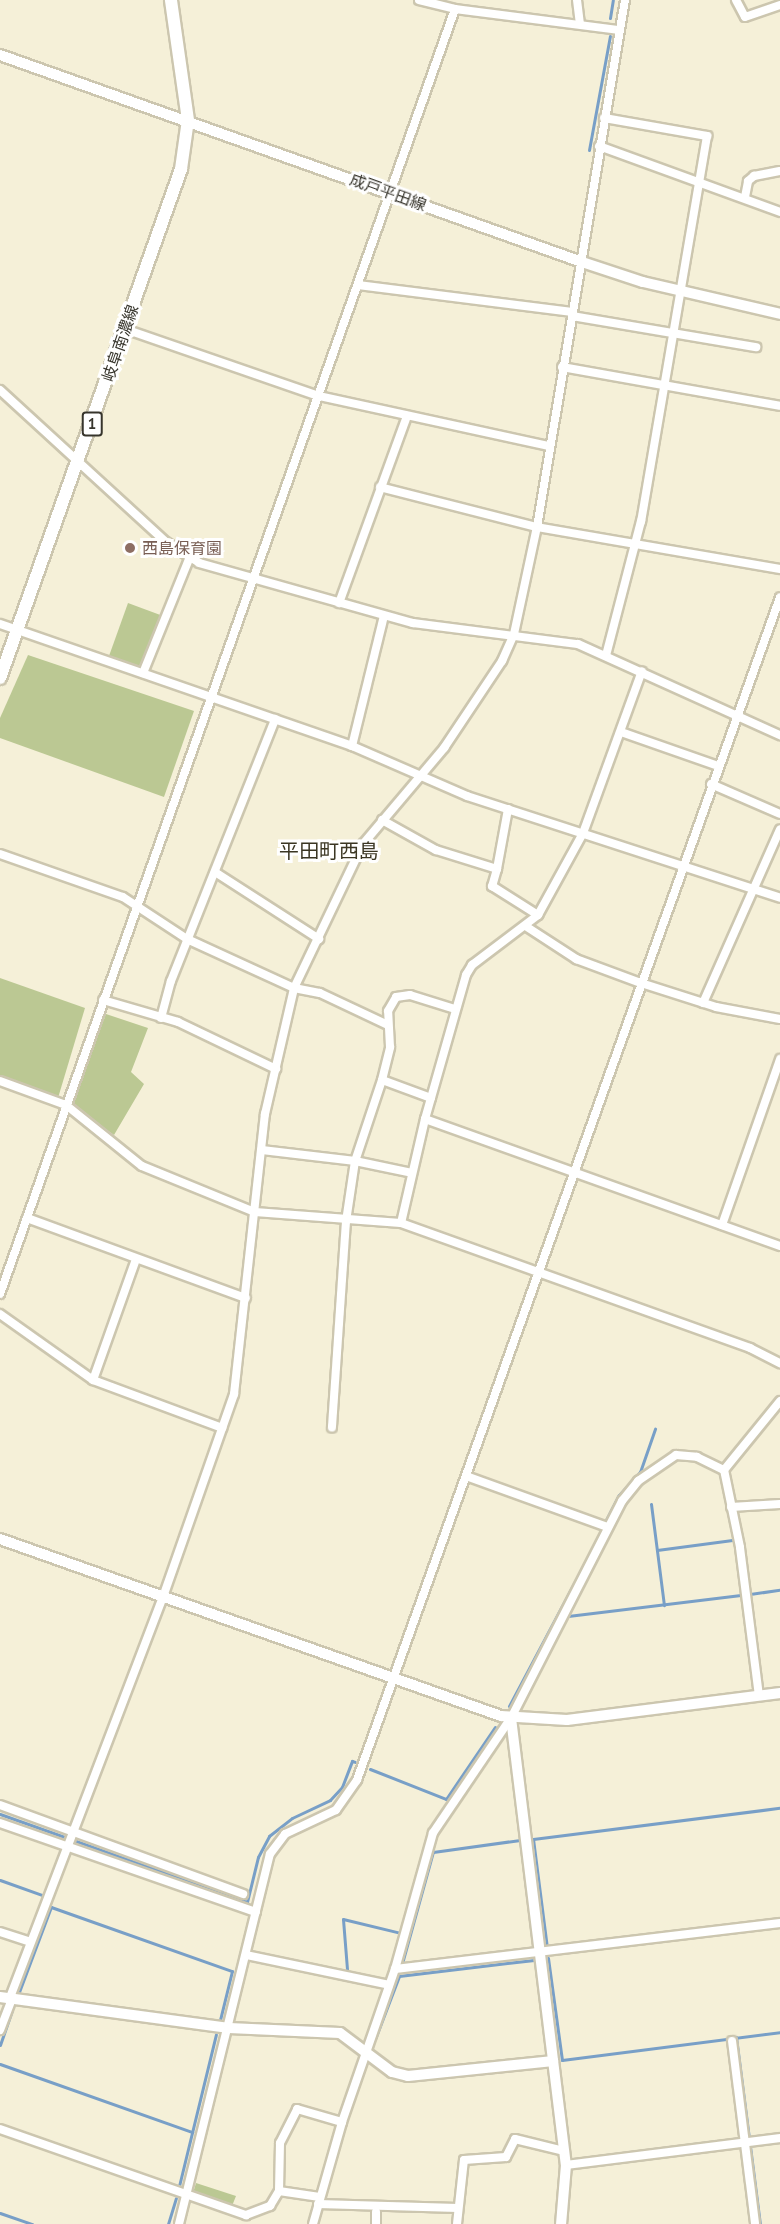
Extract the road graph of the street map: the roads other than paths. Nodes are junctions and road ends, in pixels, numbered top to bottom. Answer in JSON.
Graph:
{"nodes":[{"id":1,"x":171,"y":0,"type":"edge"},
{"id":2,"x":419,"y":0,"type":"edge"},
{"id":3,"x":577,"y":0,"type":"edge"},
{"id":4,"x":625,"y":0,"type":"edge"},
{"id":5,"x":736,"y":0,"type":"edge"},
{"id":6,"x":780,"y":5,"type":"edge"},
{"id":7,"x":455,"y":9,"type":"junction"},
{"id":8,"x":580,"y":24,"type":"junction"},
{"id":9,"x":620,"y":30,"type":"junction"},
{"id":10,"x":0,"y":55,"type":"edge"},
{"id":11,"x":604,"y":118,"type":"junction"},
{"id":12,"x":188,"y":120,"type":"junction"},
{"id":13,"x":599,"y":146,"type":"junction"},
{"id":14,"x":780,"y":171,"type":"edge"},
{"id":15,"x":700,"y":182,"type":"junction"},
{"id":16,"x":392,"y":194,"type":"junction"},
{"id":17,"x":745,"y":197,"type":"junction"},
{"id":18,"x":780,"y":212,"type":"edge"},
{"id":19,"x":579,"y":261,"type":"junction"},
{"id":20,"x":358,"y":285,"type":"junction"},
{"id":21,"x":680,"y":291,"type":"junction"},
{"id":22,"x":572,"y":314,"type":"junction"},
{"id":23,"x":780,"y":314,"type":"edge"},
{"id":24,"x":125,"y":329,"type":"junction"},
{"id":25,"x":674,"y":333,"type":"junction"},
{"id":26,"x":756,"y":347,"type":"dead end"},
{"id":27,"x":562,"y":367,"type":"junction"},
{"id":28,"x":664,"y":386,"type":"junction"},
{"id":29,"x":0,"y":390,"type":"edge"},
{"id":30,"x":319,"y":396,"type":"junction"},
{"id":31,"x":780,"y":406,"type":"edge"},
{"id":32,"x":407,"y":416,"type":"junction"},
{"id":33,"x":548,"y":446,"type":"junction"},
{"id":34,"x":78,"y":462,"type":"junction"},
{"id":35,"x":380,"y":488,"type":"junction"},
{"id":36,"x":537,"y":527,"type":"junction"},
{"id":37,"x":635,"y":542,"type":"junction"},
{"id":38,"x":189,"y":559,"type":"junction"},
{"id":39,"x":780,"y":569,"type":"edge"},
{"id":40,"x":254,"y":580,"type":"junction"},
{"id":41,"x":780,"y":597,"type":"edge"},
{"id":42,"x":339,"y":603,"type":"junction"},
{"id":43,"x":384,"y":616,"type":"junction"},
{"id":44,"x":0,"y":624,"type":"edge"},
{"id":45,"x":17,"y":629,"type":"junction"},
{"id":46,"x":514,"y":634,"type":"junction"},
{"id":47,"x":606,"y":655,"type":"junction"},
{"id":48,"x":642,"y":671,"type":"junction"},
{"id":49,"x":143,"y":673,"type":"junction"},
{"id":50,"x":0,"y":678,"type":"edge"},
{"id":51,"x":212,"y":697,"type":"junction"},
{"id":52,"x":736,"y":714,"type":"junction"},
{"id":53,"x":275,"y":719,"type":"junction"},
{"id":54,"x":621,"y":732,"type":"junction"},
{"id":55,"x":780,"y":735,"type":"edge"},
{"id":56,"x":352,"y":746,"type":"junction"},
{"id":57,"x":718,"y":766,"type":"junction"},
{"id":58,"x":424,"y":774,"type":"junction"},
{"id":59,"x":711,"y":784,"type":"junction"},
{"id":60,"x":508,"y":809,"type":"junction"},
{"id":61,"x":780,"y":814,"type":"edge"},
{"id":62,"x":382,"y":820,"type":"junction"},
{"id":63,"x":780,"y":829,"type":"edge"},
{"id":64,"x":583,"y":833,"type":"junction"},
{"id":65,"x":0,"y":854,"type":"edge"},
{"id":66,"x":682,"y":864,"type":"junction"},
{"id":67,"x":497,"y":869,"type":"junction"},
{"id":68,"x":214,"y":872,"type":"junction"},
{"id":69,"x":756,"y":888,"type":"junction"},
{"id":70,"x":780,"y":898,"type":"edge"},
{"id":71,"x":137,"y":904,"type":"junction"},
{"id":72,"x":538,"y":915,"type":"junction"},
{"id":73,"x":526,"y":927,"type":"junction"},
{"id":74,"x":187,"y":939,"type":"junction"},
{"id":75,"x":319,"y":939,"type":"junction"},
{"id":76,"x":641,"y":983,"type":"junction"},
{"id":77,"x":294,"y":988,"type":"junction"},
{"id":78,"x":103,"y":1000,"type":"junction"},
{"id":79,"x":703,"y":1003,"type":"junction"},
{"id":80,"x":455,"y":1009,"type":"junction"},
{"id":81,"x":161,"y":1018,"type":"junction"},
{"id":82,"x":780,"y":1019,"type":"edge"},
{"id":83,"x":387,"y":1024,"type":"junction"},
{"id":84,"x":780,"y":1059,"type":"edge"},
{"id":85,"x":276,"y":1069,"type":"junction"},
{"id":86,"x":382,"y":1080,"type":"junction"},
{"id":87,"x":0,"y":1081,"type":"edge"},
{"id":88,"x":430,"y":1098,"type":"junction"},
{"id":89,"x":66,"y":1105,"type":"junction"},
{"id":90,"x":425,"y":1119,"type":"junction"},
{"id":91,"x":262,"y":1150,"type":"junction"},
{"id":92,"x":355,"y":1161,"type":"junction"},
{"id":93,"x":574,"y":1172,"type":"junction"},
{"id":94,"x":412,"y":1173,"type":"junction"},
{"id":95,"x":255,"y":1212,"type":"junction"},
{"id":96,"x":27,"y":1218,"type":"junction"},
{"id":97,"x":346,"y":1221,"type":"junction"},
{"id":98,"x":401,"y":1223,"type":"junction"},
{"id":99,"x":722,"y":1225,"type":"junction"},
{"id":100,"x":780,"y":1246,"type":"edge"},
{"id":101,"x":136,"y":1259,"type":"junction"},
{"id":102,"x":538,"y":1272,"type":"junction"},
{"id":103,"x":0,"y":1294,"type":"edge"},
{"id":104,"x":246,"y":1298,"type":"junction"},
{"id":105,"x":0,"y":1314,"type":"edge"},
{"id":106,"x":780,"y":1364,"type":"edge"},
{"id":107,"x":93,"y":1380,"type":"junction"},
{"id":108,"x":780,"y":1401,"type":"edge"},
{"id":109,"x":222,"y":1428,"type":"junction"},
{"id":110,"x":332,"y":1428,"type":"dead end"},
{"id":111,"x":723,"y":1470,"type":"junction"},
{"id":112,"x":466,"y":1476,"type":"junction"},
{"id":113,"x":780,"y":1504,"type":"edge"},
{"id":114,"x":731,"y":1507,"type":"junction"},
{"id":115,"x":608,"y":1527,"type":"junction"},
{"id":116,"x":0,"y":1539,"type":"edge"},
{"id":117,"x":163,"y":1597,"type":"junction"},
{"id":118,"x":393,"y":1679,"type":"junction"},
{"id":119,"x":780,"y":1693,"type":"edge"},
{"id":120,"x":759,"y":1696,"type":"junction"},
{"id":121,"x":511,"y":1718,"type":"junction"},
{"id":122,"x":0,"y":1804,"type":"edge"},
{"id":123,"x":0,"y":1823,"type":"edge"},
{"id":124,"x":72,"y":1832,"type":"junction"},
{"id":125,"x":68,"y":1844,"type":"junction"},
{"id":126,"x":222,"y":1893,"type":"junction"},
{"id":127,"x":243,"y":1894,"type":"dead end"},
{"id":128,"x":256,"y":1912,"type":"junction"},
{"id":129,"x":780,"y":1923,"type":"edge"},
{"id":130,"x":0,"y":1932,"type":"edge"},
{"id":131,"x":30,"y":1942,"type":"junction"},
{"id":132,"x":540,"y":1953,"type":"junction"},
{"id":133,"x":246,"y":1955,"type":"junction"},
{"id":134,"x":395,"y":1969,"type":"junction"},
{"id":135,"x":389,"y":1985,"type":"junction"},
{"id":136,"x":7,"y":2000,"type":"edge"},
{"id":137,"x":229,"y":2028,"type":"junction"},
{"id":138,"x":0,"y":2030,"type":"edge"},
{"id":139,"x":732,"y":2040,"type":"dead end"},
{"id":140,"x":366,"y":2051,"type":"junction"},
{"id":141,"x":553,"y":2061,"type":"junction"},
{"id":142,"x":342,"y":2122,"type":"junction"},
{"id":143,"x":0,"y":2129,"type":"edge"},
{"id":144,"x":780,"y":2138,"type":"edge"},
{"id":145,"x":748,"y":2142,"type":"junction"},
{"id":146,"x":564,"y":2151,"type":"junction"},
{"id":147,"x":566,"y":2165,"type":"junction"},
{"id":148,"x":279,"y":2191,"type":"junction"},
{"id":149,"x":187,"y":2194,"type":"junction"},
{"id":150,"x":319,"y":2200,"type":"junction"},
{"id":151,"x":458,"y":2208,"type":"junction"},
{"id":152,"x":376,"y":2212,"type":"dead end"},
{"id":153,"x":179,"y":2224,"type":"edge"},
{"id":154,"x":313,"y":2224,"type":"edge"},
{"id":155,"x":376,"y":2224,"type":"edge"},
{"id":156,"x":457,"y":2224,"type":"edge"},
{"id":157,"x":562,"y":2224,"type":"edge"},
{"id":158,"x":755,"y":2224,"type":"edge"}],
"edges":[{"from":1,"to":12,"type":"main road","name":"岐阜南濃線","number":"1"},
{"from":2,"to":7,"type":"street"},
{"from":3,"to":8,"type":"street"},
{"from":4,"to":9,"type":"street"},
{"from":5,"to":6,"type":"street"},
{"from":7,"to":8,"type":"street"},
{"from":7,"to":16,"type":"street"},
{"from":8,"to":9,"type":"street"},
{"from":9,"to":11,"type":"street"},
{"from":10,"to":12,"type":"street","name":"成戸平田線"},
{"from":11,"to":13,"type":"street"},
{"from":11,"to":15,"type":"street"},
{"from":12,"to":16,"type":"street","name":"成戸平田線"},
{"from":12,"to":24,"type":"main road","name":"岐阜南濃線","number":"1"},
{"from":13,"to":15,"type":"street"},
{"from":13,"to":19,"type":"street"},
{"from":14,"to":17,"type":"street"},
{"from":15,"to":17,"type":"street"},
{"from":15,"to":21,"type":"street"},
{"from":16,"to":19,"type":"street","name":"成戸平田線"},
{"from":16,"to":20,"type":"street"},
{"from":17,"to":18,"type":"street"},
{"from":19,"to":21,"type":"street","name":"成戸平田線"},
{"from":19,"to":22,"type":"street"},
{"from":20,"to":22,"type":"street"},
{"from":20,"to":30,"type":"street"},
{"from":21,"to":23,"type":"street","name":"成戸平田線"},
{"from":21,"to":25,"type":"street"},
{"from":22,"to":25,"type":"street"},
{"from":22,"to":27,"type":"street"},
{"from":24,"to":30,"type":"street"},
{"from":24,"to":34,"type":"main road","name":"岐阜南濃線","number":"1"},
{"from":25,"to":26,"type":"street"},
{"from":25,"to":28,"type":"street"},
{"from":27,"to":28,"type":"street"},
{"from":27,"to":33,"type":"street"},
{"from":28,"to":31,"type":"street"},
{"from":28,"to":37,"type":"street"},
{"from":29,"to":34,"type":"street"},
{"from":30,"to":32,"type":"street"},
{"from":30,"to":40,"type":"street"},
{"from":32,"to":33,"type":"street"},
{"from":32,"to":35,"type":"street"},
{"from":33,"to":36,"type":"street"},
{"from":34,"to":38,"type":"street"},
{"from":34,"to":45,"type":"main road","name":"岐阜南濃線","number":"1"},
{"from":35,"to":36,"type":"street"},
{"from":35,"to":42,"type":"street"},
{"from":36,"to":37,"type":"street"},
{"from":36,"to":46,"type":"street"},
{"from":37,"to":39,"type":"street"},
{"from":37,"to":47,"type":"street"},
{"from":38,"to":40,"type":"street"},
{"from":38,"to":49,"type":"street"},
{"from":40,"to":42,"type":"street"},
{"from":40,"to":51,"type":"street"},
{"from":41,"to":52,"type":"street"},
{"from":42,"to":43,"type":"street"},
{"from":43,"to":46,"type":"street"},
{"from":43,"to":56,"type":"street"},
{"from":44,"to":45,"type":"street"},
{"from":45,"to":49,"type":"street"},
{"from":45,"to":50,"type":"main road","name":"岐阜南濃線","number":"1"},
{"from":46,"to":47,"type":"street"},
{"from":46,"to":58,"type":"street"},
{"from":47,"to":48,"type":"street"},
{"from":48,"to":52,"type":"street"},
{"from":48,"to":54,"type":"street"},
{"from":49,"to":51,"type":"street"},
{"from":51,"to":53,"type":"street"},
{"from":51,"to":71,"type":"street"},
{"from":52,"to":55,"type":"street"},
{"from":52,"to":57,"type":"street"},
{"from":53,"to":56,"type":"street"},
{"from":53,"to":68,"type":"street"},
{"from":54,"to":57,"type":"street"},
{"from":54,"to":64,"type":"street"},
{"from":56,"to":58,"type":"street"},
{"from":57,"to":59,"type":"street"},
{"from":58,"to":60,"type":"street"},
{"from":58,"to":62,"type":"street"},
{"from":59,"to":61,"type":"street"},
{"from":59,"to":66,"type":"street"},
{"from":60,"to":64,"type":"street"},
{"from":60,"to":67,"type":"street"},
{"from":62,"to":67,"type":"street"},
{"from":62,"to":75,"type":"street"},
{"from":63,"to":69,"type":"street"},
{"from":64,"to":66,"type":"street"},
{"from":64,"to":72,"type":"street"},
{"from":65,"to":71,"type":"street"},
{"from":66,"to":69,"type":"street"},
{"from":66,"to":76,"type":"street"},
{"from":67,"to":72,"type":"street"},
{"from":68,"to":74,"type":"street"},
{"from":68,"to":75,"type":"street"},
{"from":69,"to":70,"type":"street"},
{"from":69,"to":79,"type":"street"},
{"from":71,"to":74,"type":"street"},
{"from":71,"to":78,"type":"street"},
{"from":72,"to":73,"type":"street"},
{"from":73,"to":76,"type":"street"},
{"from":73,"to":80,"type":"street"},
{"from":74,"to":77,"type":"street"},
{"from":74,"to":81,"type":"street"},
{"from":75,"to":77,"type":"street"},
{"from":76,"to":79,"type":"street"},
{"from":76,"to":93,"type":"street"},
{"from":77,"to":83,"type":"street"},
{"from":77,"to":85,"type":"street"},
{"from":78,"to":81,"type":"street"},
{"from":78,"to":89,"type":"street"},
{"from":79,"to":82,"type":"street"},
{"from":80,"to":83,"type":"street"},
{"from":80,"to":88,"type":"street"},
{"from":81,"to":85,"type":"street"},
{"from":83,"to":86,"type":"street"},
{"from":84,"to":99,"type":"street"},
{"from":85,"to":91,"type":"street"},
{"from":86,"to":88,"type":"street"},
{"from":86,"to":92,"type":"street"},
{"from":87,"to":89,"type":"street"},
{"from":88,"to":90,"type":"street"},
{"from":89,"to":95,"type":"street"},
{"from":89,"to":96,"type":"street"},
{"from":90,"to":93,"type":"street"},
{"from":90,"to":94,"type":"street"},
{"from":91,"to":92,"type":"street"},
{"from":91,"to":95,"type":"street"},
{"from":92,"to":94,"type":"street"},
{"from":92,"to":97,"type":"street"},
{"from":93,"to":99,"type":"street"},
{"from":93,"to":102,"type":"street"},
{"from":94,"to":98,"type":"street"},
{"from":95,"to":97,"type":"street"},
{"from":95,"to":104,"type":"street"},
{"from":96,"to":101,"type":"street"},
{"from":96,"to":103,"type":"street"},
{"from":97,"to":98,"type":"street"},
{"from":97,"to":110,"type":"street"},
{"from":98,"to":102,"type":"street"},
{"from":99,"to":100,"type":"street"},
{"from":101,"to":104,"type":"street"},
{"from":101,"to":107,"type":"street"},
{"from":102,"to":106,"type":"street"},
{"from":102,"to":112,"type":"street"},
{"from":104,"to":109,"type":"street"},
{"from":105,"to":107,"type":"street"},
{"from":107,"to":109,"type":"street"},
{"from":108,"to":111,"type":"street"},
{"from":109,"to":117,"type":"street"},
{"from":111,"to":114,"type":"street"},
{"from":111,"to":115,"type":"street"},
{"from":112,"to":115,"type":"street"},
{"from":112,"to":118,"type":"street"},
{"from":113,"to":114,"type":"street"},
{"from":114,"to":120,"type":"street"},
{"from":115,"to":121,"type":"street"},
{"from":116,"to":117,"type":"street"},
{"from":117,"to":118,"type":"street"},
{"from":117,"to":124,"type":"street"},
{"from":118,"to":121,"type":"street"},
{"from":118,"to":128,"type":"street"},
{"from":119,"to":120,"type":"street"},
{"from":120,"to":121,"type":"street"},
{"from":121,"to":132,"type":"street"},
{"from":121,"to":134,"type":"street"},
{"from":122,"to":124,"type":"street"},
{"from":123,"to":125,"type":"street"},
{"from":124,"to":125,"type":"street"},
{"from":124,"to":126,"type":"street"},
{"from":125,"to":126,"type":"street"},
{"from":125,"to":131,"type":"street"},
{"from":126,"to":127,"type":"street"},
{"from":126,"to":128,"type":"street"},
{"from":128,"to":133,"type":"street"},
{"from":129,"to":132,"type":"street"},
{"from":130,"to":131,"type":"street"},
{"from":131,"to":136,"type":"street"},
{"from":132,"to":134,"type":"street"},
{"from":132,"to":141,"type":"street"},
{"from":133,"to":135,"type":"street"},
{"from":133,"to":137,"type":"street"},
{"from":134,"to":135,"type":"street"},
{"from":135,"to":140,"type":"street"},
{"from":136,"to":137,"type":"street"},
{"from":136,"to":138,"type":"street"},
{"from":137,"to":140,"type":"street"},
{"from":137,"to":149,"type":"street"},
{"from":139,"to":145,"type":"street"},
{"from":140,"to":141,"type":"street"},
{"from":140,"to":142,"type":"street"},
{"from":141,"to":146,"type":"street"},
{"from":142,"to":148,"type":"street"},
{"from":142,"to":150,"type":"street"},
{"from":143,"to":149,"type":"street"},
{"from":144,"to":145,"type":"street"},
{"from":145,"to":147,"type":"street"},
{"from":145,"to":158,"type":"street"},
{"from":146,"to":147,"type":"street"},
{"from":146,"to":151,"type":"street"},
{"from":147,"to":157,"type":"street"},
{"from":148,"to":149,"type":"street"},
{"from":148,"to":150,"type":"street"},
{"from":149,"to":153,"type":"street"},
{"from":150,"to":151,"type":"street"},
{"from":150,"to":154,"type":"street"},
{"from":151,"to":156,"type":"street"},
{"from":152,"to":155,"type":"street"}]}
